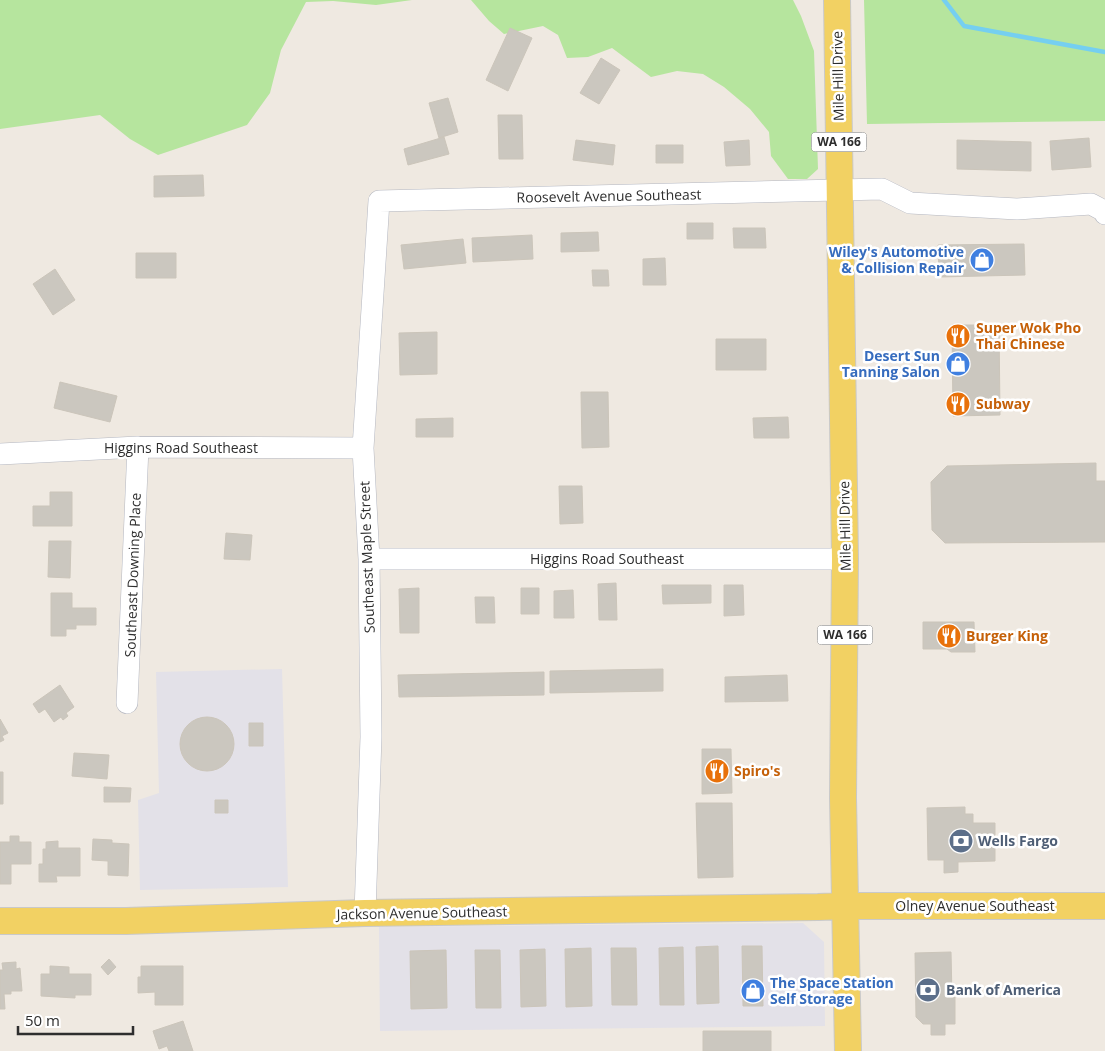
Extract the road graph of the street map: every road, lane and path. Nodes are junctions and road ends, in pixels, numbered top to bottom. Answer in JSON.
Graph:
{"nodes":[{"id":1,"x":837,"y":0,"type":"edge"},
{"id":2,"x":840,"y":191,"type":"junction"},
{"id":3,"x":379,"y":201,"type":"joint"},
{"id":4,"x":1105,"y":214,"type":"edge"},
{"id":5,"x":138,"y":447,"type":"junction"},
{"id":6,"x":363,"y":448,"type":"junction"},
{"id":7,"x":0,"y":454,"type":"edge"},
{"id":8,"x":369,"y":559,"type":"junction"},
{"id":9,"x":846,"y":560,"type":"junction"},
{"id":10,"x":128,"y":704,"type":"dead end"},
{"id":11,"x":845,"y":906,"type":"junction"},
{"id":12,"x":1105,"y":906,"type":"edge"},
{"id":13,"x":365,"y":913,"type":"junction"},
{"id":14,"x":0,"y":921,"type":"edge"},
{"id":15,"x":848,"y":1051,"type":"edge"}],
"edges":[{"from":1,"to":2,"type":"main road","name":"Mile Hill Drive","number":"WA 166"},
{"from":2,"to":3,"type":"street","name":"Roosevelt Avenue Southeast"},
{"from":2,"to":4,"type":"street","name":"Roosevelt Avenue Southeast"},
{"from":2,"to":9,"type":"main road","name":"Mile Hill Drive","number":"WA 166"},
{"from":3,"to":6,"type":"street","name":"Southeast Maple Street"},
{"from":5,"to":6,"type":"street","name":"Higgins Road Southeast"},
{"from":5,"to":7,"type":"street","name":"Higgins Road Southeast"},
{"from":5,"to":10,"type":"street","name":"Southeast Downing Place"},
{"from":6,"to":8,"type":"street","name":"Southeast Maple Street"},
{"from":8,"to":9,"type":"street","name":"Higgins Road Southeast"},
{"from":8,"to":13,"type":"street","name":"Southeast Maple Street"},
{"from":9,"to":11,"type":"main road","name":"Mile Hill Drive","number":"WA 166"},
{"from":11,"to":12,"type":"main road","name":"Olney Avenue Southeast"},
{"from":11,"to":13,"type":"main road","name":"Jackson Avenue Southeast"},
{"from":11,"to":15,"type":"main road","name":"Mile Hill Drive","number":"WA 166"},
{"from":13,"to":14,"type":"main road","name":"Jackson Avenue Southeast"}]}
